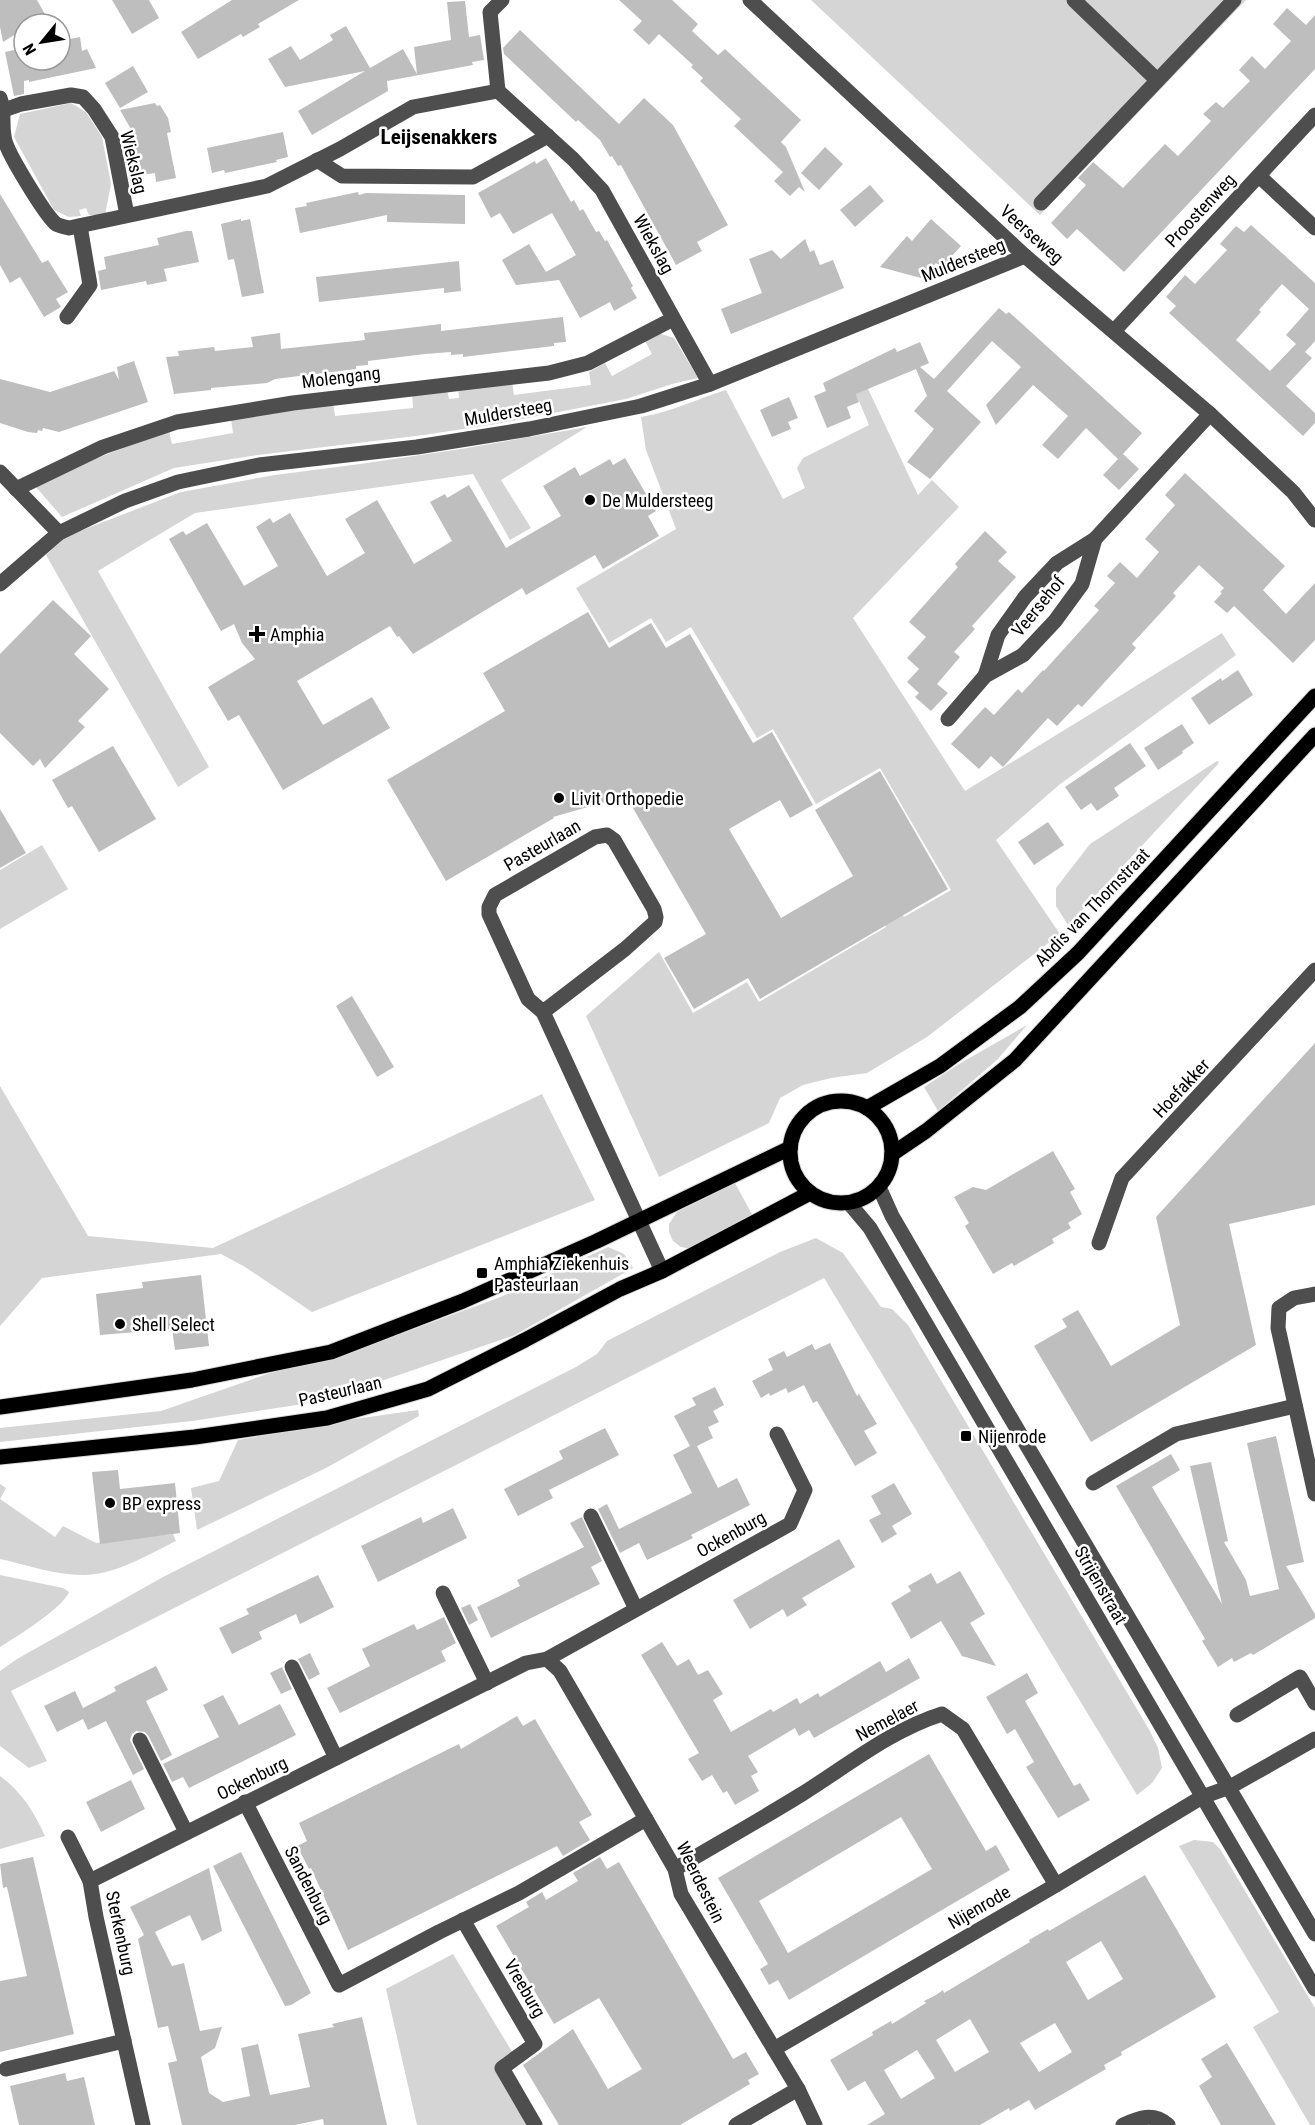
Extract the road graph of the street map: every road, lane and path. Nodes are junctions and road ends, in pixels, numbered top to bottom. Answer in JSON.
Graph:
{"nodes":[{"id":1,"x":502,"y":0,"type":"edge"},
{"id":2,"x":750,"y":0,"type":"edge"},
{"id":3,"x":1074,"y":0,"type":"edge"},
{"id":4,"x":1231,"y":1,"type":"edge"},
{"id":5,"x":1157,"y":80,"type":"junction"},
{"id":6,"x":498,"y":91,"type":"junction"},
{"id":7,"x":2,"y":104,"type":"edge"},
{"id":8,"x":1315,"y":115,"type":"edge"},
{"id":9,"x":548,"y":136,"type":"junction"},
{"id":10,"x":317,"y":160,"type":"junction"},
{"id":11,"x":1259,"y":176,"type":"junction"},
{"id":12,"x":1041,"y":203,"type":"dead end"},
{"id":13,"x":127,"y":215,"type":"junction"},
{"id":14,"x":80,"y":226,"type":"junction"},
{"id":15,"x":1315,"y":228,"type":"edge"},
{"id":16,"x":1025,"y":256,"type":"junction"},
{"id":17,"x":67,"y":317,"type":"dead end"},
{"id":18,"x":673,"y":320,"type":"junction"},
{"id":19,"x":1114,"y":331,"type":"junction"},
{"id":20,"x":710,"y":384,"type":"junction"},
{"id":21,"x":1210,"y":414,"type":"junction"},
{"id":22,"x":0,"y":472,"type":"edge"},
{"id":23,"x":16,"y":489,"type":"junction"},
{"id":24,"x":1293,"y":492,"type":"junction"},
{"id":25,"x":1315,"y":505,"type":"edge"},
{"id":26,"x":1315,"y":520,"type":"edge"},
{"id":27,"x":58,"y":533,"type":"junction"},
{"id":28,"x":1095,"y":539,"type":"junction"},
{"id":29,"x":0,"y":585,"type":"edge"},
{"id":30,"x":985,"y":676,"type":"junction"},
{"id":31,"x":1315,"y":696,"type":"edge"},
{"id":32,"x":948,"y":719,"type":"dead end"},
{"id":33,"x":1315,"y":735,"type":"edge"},
{"id":34,"x":1314,"y":972,"type":"edge"},
{"id":35,"x":543,"y":1012,"type":"junction"},
{"id":36,"x":867,"y":1107,"type":"junction"},
{"id":37,"x":790,"y":1148,"type":"junction"},
{"id":38,"x":892,"y":1154,"type":"junction"},
{"id":39,"x":879,"y":1187,"type":"junction"},
{"id":40,"x":810,"y":1193,"type":"junction"},
{"id":41,"x":849,"y":1203,"type":"junction"},
{"id":42,"x":640,"y":1222,"type":"junction"},
{"id":43,"x":1100,"y":1243,"type":"dead end"},
{"id":44,"x":662,"y":1270,"type":"junction"},
{"id":45,"x":1315,"y":1294,"type":"edge"},
{"id":46,"x":1295,"y":1406,"type":"junction"},
{"id":47,"x":0,"y":1407,"type":"edge"},
{"id":48,"x":777,"y":1434,"type":"dead end"},
{"id":49,"x":0,"y":1457,"type":"edge"},
{"id":50,"x":1093,"y":1483,"type":"dead end"},
{"id":51,"x":1315,"y":1494,"type":"edge"},
{"id":52,"x":591,"y":1516,"type":"dead end"},
{"id":53,"x":443,"y":1593,"type":"dead end"},
{"id":54,"x":636,"y":1609,"type":"junction"},
{"id":55,"x":547,"y":1659,"type":"junction"},
{"id":56,"x":292,"y":1666,"type":"dead end"},
{"id":57,"x":487,"y":1683,"type":"junction"},
{"id":58,"x":1315,"y":1703,"type":"edge"},
{"id":59,"x":1238,"y":1715,"type":"dead end"},
{"id":60,"x":1315,"y":1738,"type":"edge"},
{"id":61,"x":140,"y":1740,"type":"dead end"},
{"id":62,"x":336,"y":1758,"type":"junction"},
{"id":63,"x":1230,"y":1787,"type":"junction"},
{"id":64,"x":1202,"y":1797,"type":"junction"},
{"id":65,"x":245,"y":1802,"type":"junction"},
{"id":66,"x":646,"y":1819,"type":"junction"},
{"id":67,"x":186,"y":1832,"type":"junction"},
{"id":68,"x":68,"y":1837,"type":"dead end"},
{"id":69,"x":675,"y":1869,"type":"junction"},
{"id":70,"x":90,"y":1881,"type":"junction"},
{"id":71,"x":1056,"y":1885,"type":"junction"},
{"id":72,"x":463,"y":1920,"type":"junction"},
{"id":73,"x":1315,"y":1934,"type":"edge"},
{"id":74,"x":1315,"y":1989,"type":"edge"},
{"id":75,"x":124,"y":2041,"type":"junction"},
{"id":76,"x":774,"y":2049,"type":"junction"},
{"id":77,"x":6,"y":2069,"type":"dead end"},
{"id":78,"x":798,"y":2089,"type":"junction"},
{"id":79,"x":144,"y":2125,"type":"edge"},
{"id":80,"x":535,"y":2125,"type":"edge"},
{"id":81,"x":736,"y":2125,"type":"edge"},
{"id":82,"x":815,"y":2125,"type":"edge"},
{"id":83,"x":1122,"y":2125,"type":"edge"},
{"id":84,"x":1168,"y":2125,"type":"edge"}],
"edges":[{"from":1,"to":6,"type":"street"},
{"from":2,"to":16,"type":"street","name":"Veerseweg"},
{"from":3,"to":5,"type":"street"},
{"from":4,"to":5,"type":"street"},
{"from":5,"to":12,"type":"street"},
{"from":6,"to":9,"type":"street","name":"Wiekslag"},
{"from":6,"to":10,"type":"street","name":"Wiekslag"},
{"from":7,"to":13,"type":"street","name":"Wiekslag"},
{"from":7,"to":14,"type":"street","name":"Wiekslag"},
{"from":8,"to":11,"type":"street","name":"Proostenweg"},
{"from":9,"to":10,"type":"street"},
{"from":9,"to":18,"type":"street","name":"Wiekslag"},
{"from":10,"to":13,"type":"street","name":"Wiekslag"},
{"from":11,"to":15,"type":"street"},
{"from":11,"to":19,"type":"street","name":"Proostenweg"},
{"from":13,"to":14,"type":"street","name":"Wiekslag"},
{"from":14,"to":17,"type":"street"},
{"from":16,"to":19,"type":"street","name":"Veerseweg"},
{"from":16,"to":20,"type":"street","name":"Muldersteeg"},
{"from":18,"to":20,"type":"street","name":"Wiekslag"},
{"from":18,"to":23,"type":"street","name":"Molengang"},
{"from":19,"to":21,"type":"street","name":"Veerseweg"},
{"from":20,"to":27,"type":"street","name":"Muldersteeg"},
{"from":21,"to":24,"type":"street","name":"Veerseweg"},
{"from":21,"to":28,"type":"street","name":"Veersehof"},
{"from":22,"to":23,"type":"street"},
{"from":23,"to":27,"type":"street"},
{"from":24,"to":25,"type":"street","name":"Veerseweg"},
{"from":24,"to":26,"type":"street","name":"Veerseweg"},
{"from":27,"to":29,"type":"street","name":"Muldersteeg"},
{"from":28,"to":30,"type":"street","name":"Veersehof"},
{"from":28,"to":30,"type":"street","name":"Veersehof"},
{"from":30,"to":32,"type":"street","name":"Veersehof"},
{"from":31,"to":36,"type":"main road","name":"Abdis van Thornstraat"},
{"from":33,"to":38,"type":"main road"},
{"from":34,"to":43,"type":"street","name":"Hoefakker"},
{"from":35,"to":35,"type":"street","name":"Pasteurlaan"},
{"from":35,"to":42,"type":"street","name":"Pasteurlaan"},
{"from":36,"to":37,"type":"main road"},
{"from":36,"to":38,"type":"main road"},
{"from":37,"to":40,"type":"main road"},
{"from":37,"to":42,"type":"main road"},
{"from":38,"to":39,"type":"main road"},
{"from":39,"to":41,"type":"main road"},
{"from":39,"to":63,"type":"street","name":"Strijenstraat"},
{"from":40,"to":41,"type":"main road"},
{"from":40,"to":44,"type":"main road","name":"Pasteurlaan"},
{"from":41,"to":64,"type":"street","name":"Strijenstraat"},
{"from":42,"to":44,"type":"street","name":"Pasteurlaan"},
{"from":42,"to":47,"type":"main road"},
{"from":44,"to":49,"type":"main road","name":"Pasteurlaan"},
{"from":45,"to":46,"type":"street"},
{"from":46,"to":50,"type":"street"},
{"from":46,"to":51,"type":"street"},
{"from":48,"to":54,"type":"street","name":"Ockenburg"},
{"from":52,"to":54,"type":"street"},
{"from":53,"to":57,"type":"street"},
{"from":54,"to":55,"type":"street","name":"Ockenburg"},
{"from":55,"to":57,"type":"street","name":"Ockenburg"},
{"from":55,"to":66,"type":"street","name":"Weerdestein"},
{"from":56,"to":62,"type":"street"},
{"from":57,"to":62,"type":"street","name":"Ockenburg"},
{"from":58,"to":59,"type":"street"},
{"from":60,"to":63,"type":"street","name":"Nijenrode"},
{"from":61,"to":67,"type":"street"},
{"from":62,"to":65,"type":"street","name":"Ockenburg"},
{"from":63,"to":64,"type":"street","name":"Nijenrode"},
{"from":63,"to":73,"type":"street","name":"Strijenstraat"},
{"from":64,"to":71,"type":"street","name":"Nijenrode"},
{"from":64,"to":74,"type":"street","name":"Strijenstraat"},
{"from":65,"to":67,"type":"street","name":"Ockenburg"},
{"from":65,"to":72,"type":"street","name":"Sandenburg"},
{"from":66,"to":69,"type":"street","name":"Weerdestein"},
{"from":66,"to":72,"type":"street"},
{"from":67,"to":70,"type":"street","name":"Ockenburg"},
{"from":68,"to":70,"type":"street","name":"Sterkenburg"},
{"from":69,"to":71,"type":"street","name":"Nemelaer"},
{"from":69,"to":76,"type":"street","name":"Weerdestein"},
{"from":70,"to":75,"type":"street","name":"Sterkenburg"},
{"from":71,"to":76,"type":"street","name":"Nijenrode"},
{"from":72,"to":80,"type":"street","name":"Vreeburg"},
{"from":75,"to":77,"type":"street"},
{"from":75,"to":79,"type":"street","name":"Sterkenburg"},
{"from":76,"to":78,"type":"street","name":"Weerdestein"},
{"from":78,"to":81,"type":"street"},
{"from":78,"to":82,"type":"street","name":"Weerdestein"},
{"from":83,"to":84,"type":"street"}]}
